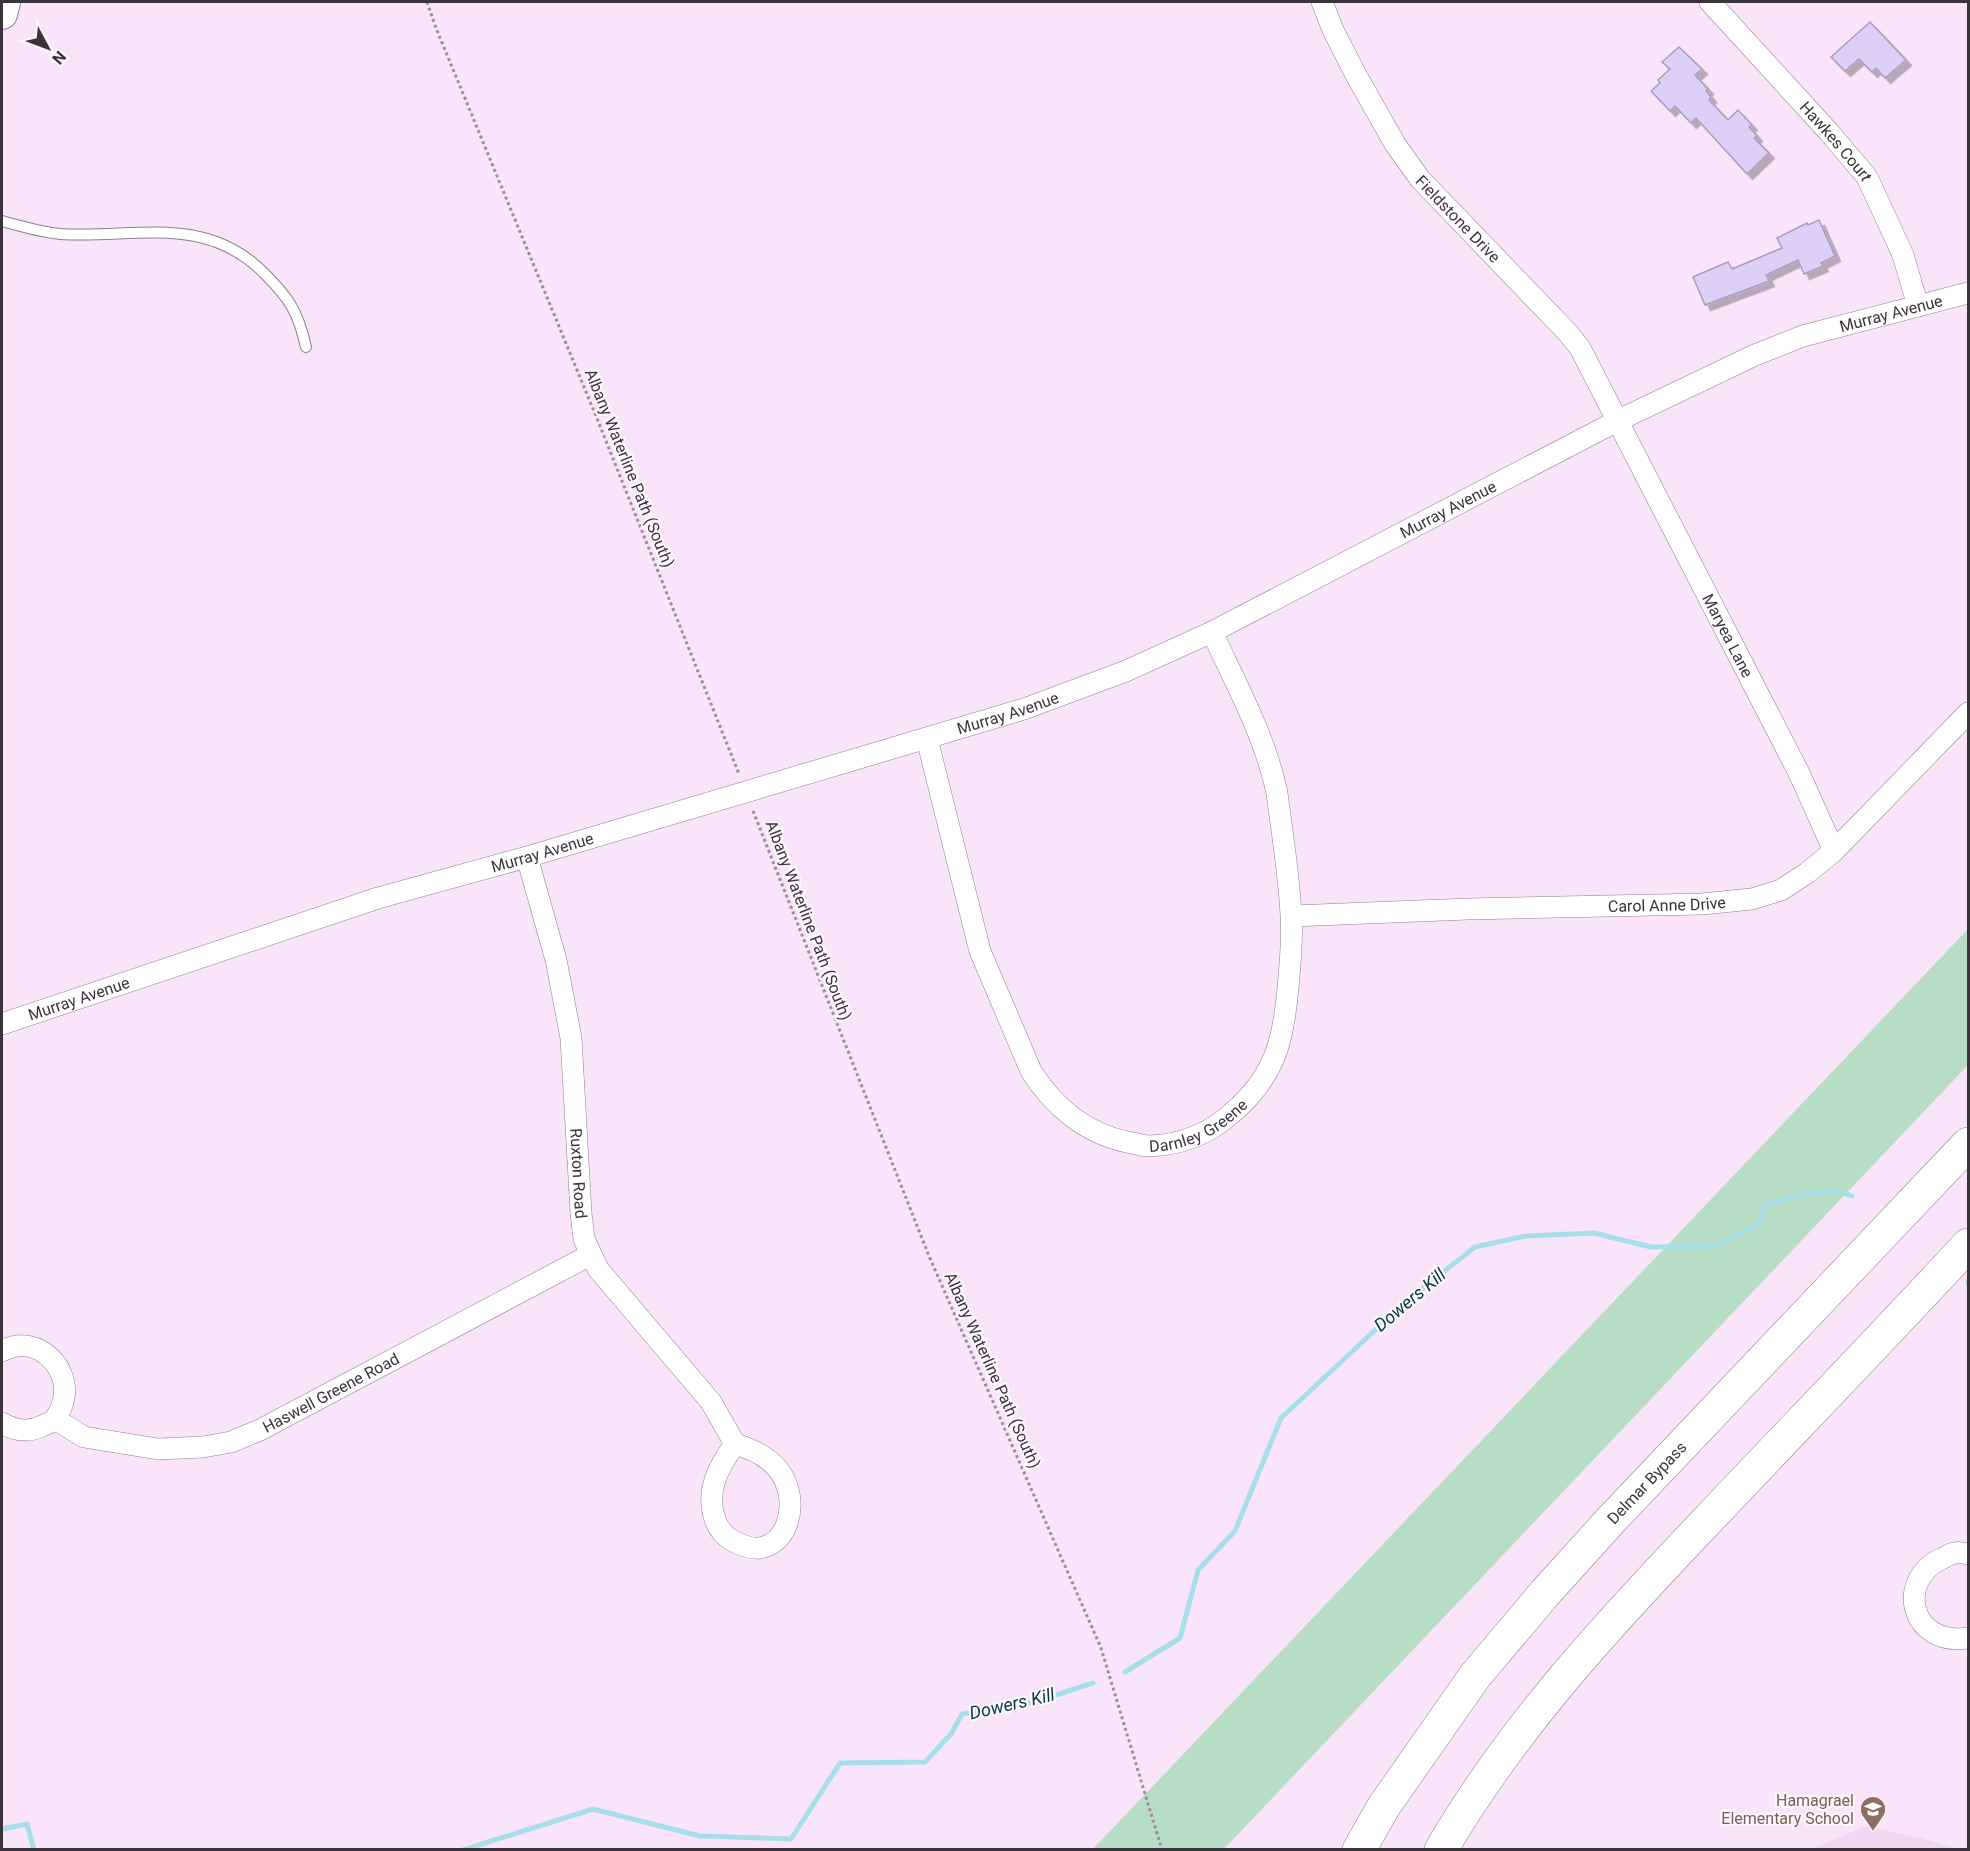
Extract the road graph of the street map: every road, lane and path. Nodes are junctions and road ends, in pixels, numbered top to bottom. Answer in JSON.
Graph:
{"nodes":[{"id":1,"x":5,"y":2,"type":"edge"},
{"id":2,"x":427,"y":2,"type":"edge"},
{"id":3,"x":1322,"y":2,"type":"edge"},
{"id":4,"x":1710,"y":2,"type":"edge"},
{"id":5,"x":2,"y":14,"type":"edge"},
{"id":6,"x":2,"y":221,"type":"edge"},
{"id":7,"x":1968,"y":293,"type":"edge"},
{"id":8,"x":1918,"y":306,"type":"junction"},
{"id":9,"x":306,"y":347,"type":"dead end"},
{"id":10,"x":1619,"y":420,"type":"junction"},
{"id":11,"x":1212,"y":632,"type":"junction"},
{"id":12,"x":1968,"y":713,"type":"edge"},
{"id":13,"x":927,"y":738,"type":"junction"},
{"id":14,"x":746,"y":792,"type":"junction"},
{"id":15,"x":1834,"y":851,"type":"junction"},
{"id":16,"x":527,"y":857,"type":"junction"},
{"id":17,"x":1292,"y":916,"type":"junction"},
{"id":18,"x":2,"y":1024,"type":"edge"},
{"id":19,"x":1968,"y":1144,"type":"edge"},
{"id":20,"x":1968,"y":1245,"type":"edge"},
{"id":21,"x":590,"y":1255,"type":"junction"},
{"id":22,"x":2,"y":1351,"type":"edge"},
{"id":23,"x":56,"y":1419,"type":"junction"},
{"id":24,"x":2,"y":1423,"type":"edge"},
{"id":25,"x":735,"y":1444,"type":"junction"},
{"id":26,"x":1968,"y":1554,"type":"edge"},
{"id":27,"x":1968,"y":1638,"type":"edge"},
{"id":28,"x":1162,"y":1850,"type":"edge"},
{"id":29,"x":1359,"y":1850,"type":"edge"},
{"id":30,"x":1441,"y":1850,"type":"edge"}],
"edges":[{"from":1,"to":5,"type":"main road"},
{"from":2,"to":14,"type":"path","name":"Albany Waterline Path (South)"},
{"from":3,"to":10,"type":"street","name":"Fieldstone Drive"},
{"from":4,"to":8,"type":"street","name":"Hawkes Court"},
{"from":6,"to":9,"type":"lane"},
{"from":7,"to":8,"type":"street","name":"Murray Avenue"},
{"from":8,"to":10,"type":"street","name":"Murray Avenue"},
{"from":10,"to":11,"type":"street","name":"Murray Avenue"},
{"from":10,"to":15,"type":"street","name":"Maryea Lane"},
{"from":11,"to":13,"type":"street","name":"Murray Avenue"},
{"from":11,"to":17,"type":"street","name":"Darnley Greene"},
{"from":12,"to":15,"type":"street","name":"Carol Anne Drive"},
{"from":13,"to":14,"type":"street","name":"Murray Avenue"},
{"from":13,"to":17,"type":"street","name":"Darnley Greene"},
{"from":14,"to":16,"type":"street","name":"Murray Avenue"},
{"from":14,"to":28,"type":"path","name":"Albany Waterline Path (South)"},
{"from":15,"to":17,"type":"street","name":"Carol Anne Drive"},
{"from":16,"to":18,"type":"street","name":"Murray Avenue"},
{"from":16,"to":21,"type":"street","name":"Ruxton Road"},
{"from":19,"to":29,"type":"main road","name":"Delmar Bypass"},
{"from":20,"to":30,"type":"main road"},
{"from":21,"to":23,"type":"street","name":"Haswell Greene Road"},
{"from":21,"to":25,"type":"street","name":"Ruxton Road"},
{"from":22,"to":23,"type":"street"},
{"from":23,"to":24,"type":"street"},
{"from":25,"to":25,"type":"street"},
{"from":26,"to":27,"type":"street"}]}
